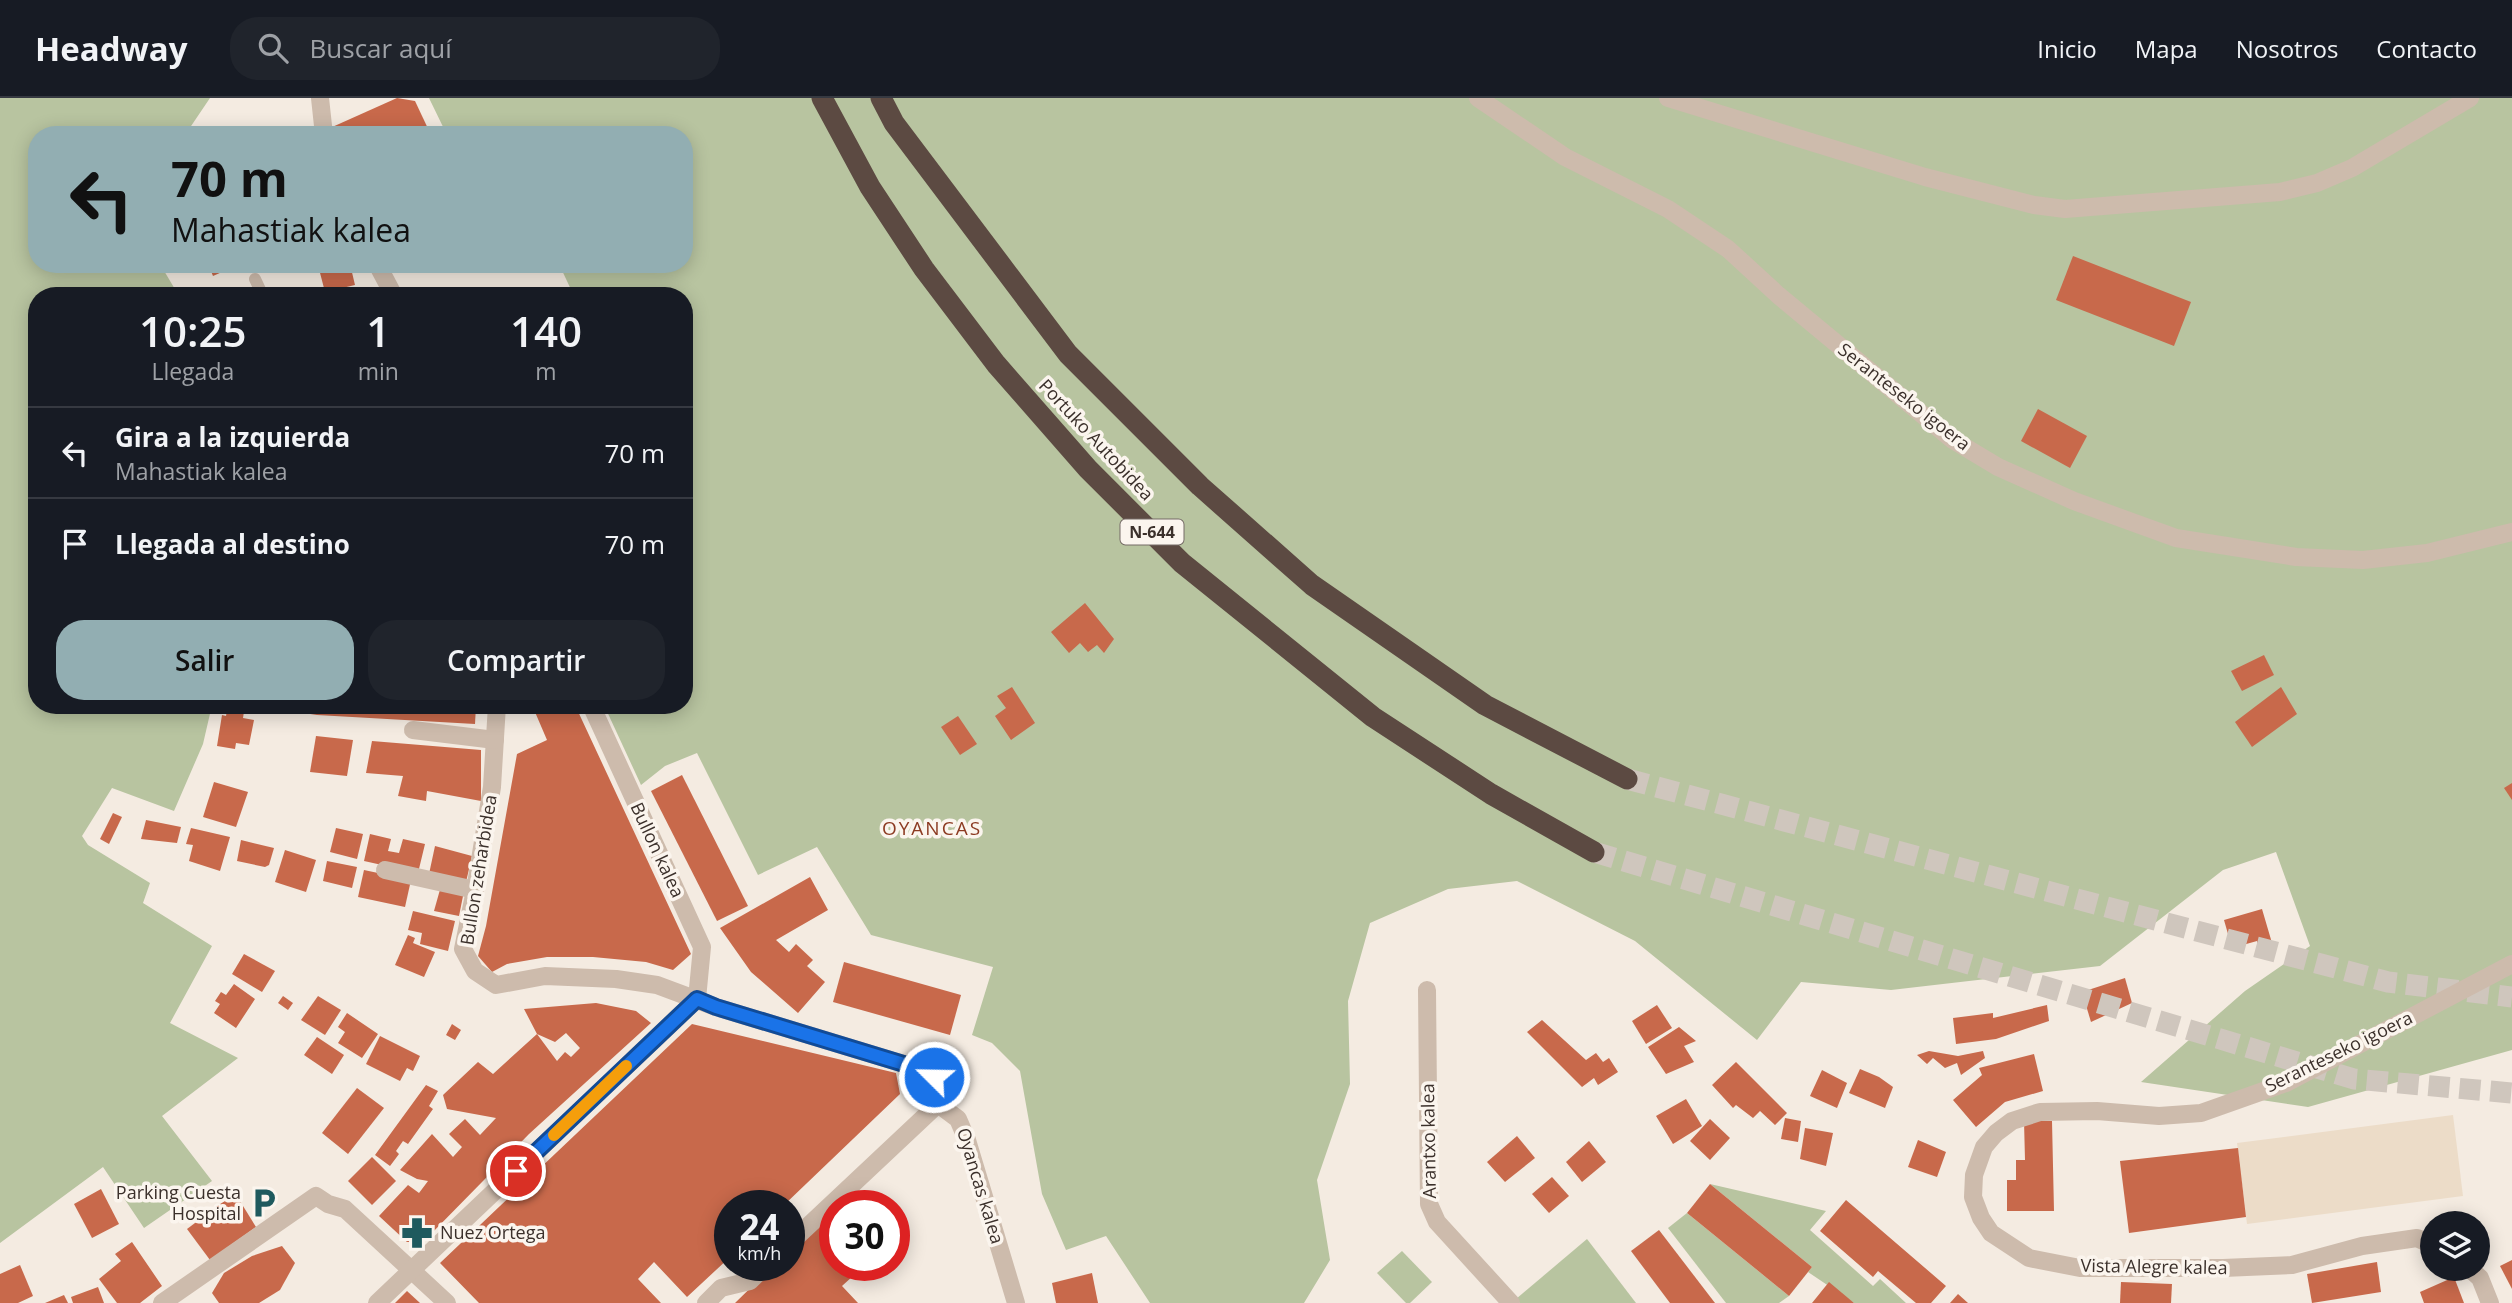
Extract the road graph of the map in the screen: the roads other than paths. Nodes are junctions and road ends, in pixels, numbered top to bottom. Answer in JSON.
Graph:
{"nodes":[{"id":1,"x":320,"y":98,"type":"edge"},
{"id":2,"x":822,"y":98,"type":"edge"},
{"id":3,"x":881,"y":98,"type":"edge"},
{"id":4,"x":1478,"y":98,"type":"edge"},
{"id":5,"x":1668,"y":98,"type":"edge"},
{"id":6,"x":2470,"y":98,"type":"edge"},
{"id":7,"x":323,"y":126,"type":"edge"},
{"id":8,"x":255,"y":279,"type":"dead end"},
{"id":9,"x":259,"y":287,"type":"edge"},
{"id":10,"x":2512,"y":532,"type":"edge"},
{"id":11,"x":496,"y":714,"type":"edge"},
{"id":12,"x":595,"y":714,"type":"edge"},
{"id":13,"x":413,"y":730,"type":"dead end"},
{"id":14,"x":495,"y":740,"type":"junction"},
{"id":15,"x":1627,"y":779,"type":"tunnel mouth"},
{"id":16,"x":1594,"y":852,"type":"tunnel mouth"},
{"id":17,"x":385,"y":870,"type":"dead end"},
{"id":18,"x":475,"y":890,"type":"junction"},
{"id":19,"x":2512,"y":964,"type":"edge"},
{"id":20,"x":1427,"y":990,"type":"dead end"},
{"id":21,"x":697,"y":999,"type":"junction"},
{"id":22,"x":938,"y":1104,"type":"junction"},
{"id":23,"x":2159,"y":1116,"type":"joint"},
{"id":24,"x":805,"y":1229,"type":"edge"},
{"id":25,"x":2420,"y":1239,"type":"edge"},
{"id":26,"x":412,"y":1270,"type":"junction"},
{"id":27,"x":750,"y":1281,"type":"edge"},
{"id":28,"x":2481,"y":1281,"type":"edge"},
{"id":29,"x":162,"y":1303,"type":"edge"},
{"id":30,"x":377,"y":1303,"type":"edge"},
{"id":31,"x":447,"y":1303,"type":"edge"},
{"id":32,"x":706,"y":1303,"type":"edge"},
{"id":33,"x":1016,"y":1303,"type":"edge"},
{"id":34,"x":1511,"y":1303,"type":"edge"},
{"id":35,"x":2490,"y":1303,"type":"edge"}],
"edges":[{"from":1,"to":7,"type":"street"},
{"from":2,"to":16,"type":"highway","name":"Portuko Autobidea","number":"N-644"},
{"from":3,"to":15,"type":"highway"},
{"from":4,"to":10,"type":"street","name":"Seranteseko igoera"},
{"from":5,"to":6,"type":"street"},
{"from":8,"to":9,"type":"lane"},
{"from":11,"to":14,"type":"street","name":"Bullon zeharbidea"},
{"from":12,"to":21,"type":"street","name":"Bullon kalea"},
{"from":13,"to":14,"type":"street"},
{"from":14,"to":18,"type":"street","name":"Bullon zeharbidea"},
{"from":17,"to":18,"type":"street"},
{"from":18,"to":21,"type":"street","name":"Bullon zeharbidea"},
{"from":19,"to":23,"type":"street","name":"Seranteseko igoera"},
{"from":20,"to":34,"type":"street","name":"Arantxo kalea"},
{"from":21,"to":22,"type":"street","name":"Oyancas kalea"},
{"from":21,"to":26,"type":"street"},
{"from":22,"to":24,"type":"street"},
{"from":22,"to":33,"type":"street","name":"Oyancas kalea"},
{"from":23,"to":25,"type":"street","name":"Vista Alegre kalea"},
{"from":26,"to":29,"type":"street"},
{"from":26,"to":30,"type":"street"},
{"from":26,"to":31,"type":"street"},
{"from":27,"to":32,"type":"street"},
{"from":28,"to":35,"type":"street"}]}
